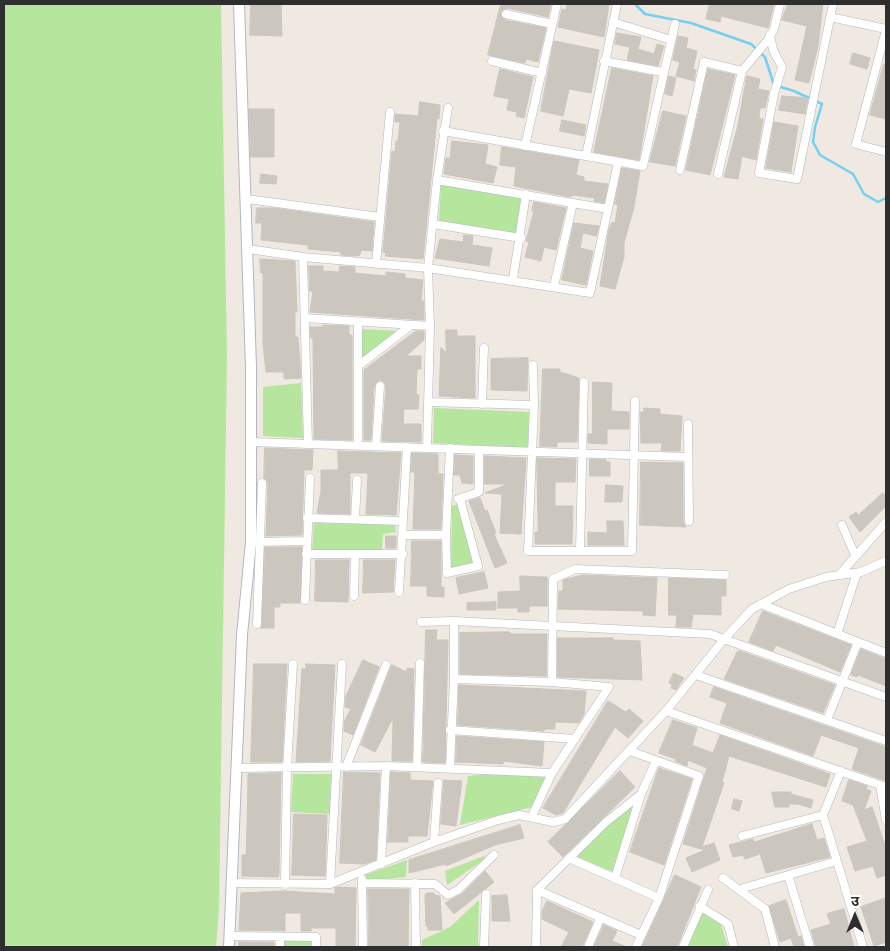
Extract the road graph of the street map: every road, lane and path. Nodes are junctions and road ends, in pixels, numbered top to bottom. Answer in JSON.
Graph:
{"nodes":[{"id":1,"x":239,"y":4,"type":"edge"},
{"id":2,"x":556,"y":4,"type":"edge"},
{"id":3,"x":617,"y":4,"type":"edge"},
{"id":4,"x":780,"y":4,"type":"edge"},
{"id":5,"x":833,"y":4,"type":"edge"},
{"id":6,"x":506,"y":14,"type":"dead end"},
{"id":7,"x":830,"y":17,"type":"junction"},
{"id":8,"x":614,"y":22,"type":"junction"},
{"id":9,"x":552,"y":24,"type":"junction"},
{"id":10,"x":675,"y":24,"type":"dead end"},
{"id":11,"x":886,"y":30,"type":"edge"},
{"id":12,"x":769,"y":38,"type":"junction"},
{"id":13,"x":671,"y":40,"type":"junction"},
{"id":14,"x":492,"y":61,"type":"dead end"},
{"id":15,"x":604,"y":61,"type":"junction"},
{"id":16,"x":742,"y":71,"type":"junction"},
{"id":17,"x":662,"y":72,"type":"junction"},
{"id":18,"x":542,"y":73,"type":"junction"},
{"id":19,"x":448,"y":108,"type":"dead end"},
{"id":20,"x":390,"y":112,"type":"dead end"},
{"id":21,"x":443,"y":132,"type":"junction"},
{"id":22,"x":525,"y":146,"type":"junction"},
{"id":23,"x":886,"y":152,"type":"edge"},
{"id":24,"x":586,"y":156,"type":"junction"},
{"id":25,"x":618,"y":162,"type":"junction"},
{"id":26,"x":680,"y":170,"type":"dead end"},
{"id":27,"x":718,"y":174,"type":"dead end"},
{"id":28,"x":437,"y":180,"type":"junction"},
{"id":29,"x":526,"y":194,"type":"junction"},
{"id":30,"x":246,"y":199,"type":"junction"},
{"id":31,"x":573,"y":203,"type":"junction"},
{"id":32,"x":608,"y":209,"type":"junction"},
{"id":33,"x":380,"y":217,"type":"junction"},
{"id":34,"x":432,"y":224,"type":"junction"},
{"id":35,"x":521,"y":238,"type":"junction"},
{"id":36,"x":248,"y":249,"type":"junction"},
{"id":37,"x":302,"y":257,"type":"junction"},
{"id":38,"x":376,"y":264,"type":"junction"},
{"id":39,"x":428,"y":268,"type":"junction"},
{"id":40,"x":513,"y":279,"type":"junction"},
{"id":41,"x":554,"y":286,"type":"junction"},
{"id":42,"x":305,"y":318,"type":"junction"},
{"id":43,"x":358,"y":323,"type":"junction"},
{"id":44,"x":410,"y":326,"type":"junction"},
{"id":45,"x":430,"y":326,"type":"junction"},
{"id":46,"x":484,"y":348,"type":"dead end"},
{"id":47,"x":533,"y":365,"type":"dead end"},
{"id":48,"x":358,"y":366,"type":"junction"},
{"id":49,"x":584,"y":382,"type":"dead end"},
{"id":50,"x":380,"y":386,"type":"dead end"},
{"id":51,"x":635,"y":401,"type":"dead end"},
{"id":52,"x":428,"y":402,"type":"junction"},
{"id":53,"x":482,"y":404,"type":"junction"},
{"id":54,"x":534,"y":406,"type":"junction"},
{"id":55,"x":688,"y":424,"type":"dead end"},
{"id":56,"x":251,"y":442,"type":"junction"},
{"id":57,"x":308,"y":444,"type":"junction"},
{"id":58,"x":358,"y":445,"type":"junction"},
{"id":59,"x":376,"y":446,"type":"junction"},
{"id":60,"x":407,"y":447,"type":"junction"},
{"id":61,"x":427,"y":447,"type":"junction"},
{"id":62,"x":450,"y":448,"type":"junction"},
{"id":63,"x":479,"y":450,"type":"junction"},
{"id":64,"x":532,"y":453,"type":"junction"},
{"id":65,"x":581,"y":455,"type":"junction"},
{"id":66,"x":636,"y":456,"type":"junction"},
{"id":67,"x":686,"y":458,"type":"junction"},
{"id":68,"x":310,"y":478,"type":"dead end"},
{"id":69,"x":357,"y":480,"type":"dead end"},
{"id":70,"x":262,"y":483,"type":"dead end"},
{"id":71,"x":460,"y":498,"type":"junction"},
{"id":72,"x":448,"y":502,"type":"junction"},
{"id":73,"x":307,"y":518,"type":"junction"},
{"id":74,"x":355,"y":519,"type":"junction"},
{"id":75,"x":402,"y":521,"type":"junction"},
{"id":76,"x":689,"y":521,"type":"dead end"},
{"id":77,"x":886,"y":522,"type":"edge"},
{"id":78,"x":842,"y":525,"type":"dead end"},
{"id":79,"x":446,"y":535,"type":"junction"},
{"id":80,"x":403,"y":536,"type":"junction"},
{"id":81,"x":306,"y":541,"type":"junction"},
{"id":82,"x":255,"y":542,"type":"junction"},
{"id":83,"x":580,"y":550,"type":"junction"},
{"id":84,"x":306,"y":554,"type":"junction"},
{"id":85,"x":355,"y":554,"type":"junction"},
{"id":86,"x":403,"y":554,"type":"junction"},
{"id":87,"x":855,"y":555,"type":"junction"},
{"id":88,"x":886,"y":561,"type":"edge"},
{"id":89,"x":857,"y":573,"type":"junction"},
{"id":90,"x":840,"y":574,"type":"junction"},
{"id":91,"x":725,"y":575,"type":"dead end"},
{"id":92,"x":399,"y":592,"type":"dead end"},
{"id":93,"x":354,"y":596,"type":"dead end"},
{"id":94,"x":305,"y":600,"type":"dead end"},
{"id":95,"x":761,"y":604,"type":"junction"},
{"id":96,"x":454,"y":621,"type":"junction"},
{"id":97,"x":421,"y":622,"type":"dead end"},
{"id":98,"x":257,"y":624,"type":"dead end"},
{"id":99,"x":552,"y":625,"type":"junction"},
{"id":100,"x":837,"y":634,"type":"junction"},
{"id":101,"x":725,"y":638,"type":"junction"},
{"id":102,"x":858,"y":642,"type":"junction"},
{"id":103,"x":885,"y":650,"type":"edge"},
{"id":104,"x":420,"y":663,"type":"dead end"},
{"id":105,"x":293,"y":664,"type":"dead end"},
{"id":106,"x":342,"y":664,"type":"dead end"},
{"id":107,"x":386,"y":665,"type":"dead end"},
{"id":108,"x":696,"y":675,"type":"junction"},
{"id":109,"x":454,"y":679,"type":"junction"},
{"id":110,"x":552,"y":682,"type":"junction"},
{"id":111,"x":843,"y":682,"type":"junction"},
{"id":112,"x":886,"y":697,"type":"edge"},
{"id":113,"x":666,"y":711,"type":"junction"},
{"id":114,"x":827,"y":720,"type":"junction"},
{"id":115,"x":450,"y":730,"type":"junction"},
{"id":116,"x":575,"y":738,"type":"junction"},
{"id":117,"x":886,"y":740,"type":"edge"},
{"id":118,"x":630,"y":751,"type":"junction"},
{"id":119,"x":656,"y":761,"type":"junction"},
{"id":120,"x":386,"y":766,"type":"junction"},
{"id":121,"x":342,"y":767,"type":"junction"},
{"id":122,"x":417,"y":767,"type":"junction"},
{"id":123,"x":237,"y":768,"type":"junction"},
{"id":124,"x":287,"y":768,"type":"junction"},
{"id":125,"x":450,"y":768,"type":"junction"},
{"id":126,"x":841,"y":771,"type":"junction"},
{"id":127,"x":552,"y":773,"type":"junction"},
{"id":128,"x":438,"y":783,"type":"dead end"},
{"id":129,"x":883,"y":786,"type":"edge"},
{"id":130,"x":641,"y":794,"type":"junction"},
{"id":131,"x":823,"y":815,"type":"junction"},
{"id":132,"x":532,"y":816,"type":"junction"},
{"id":133,"x":886,"y":820,"type":"edge"},
{"id":134,"x":742,"y":836,"type":"dead end"},
{"id":135,"x":434,"y":842,"type":"junction"},
{"id":136,"x":494,"y":855,"type":"dead end"},
{"id":137,"x":570,"y":858,"type":"junction"},
{"id":138,"x":837,"y":861,"type":"junction"},
{"id":139,"x":381,"y":864,"type":"junction"},
{"id":140,"x":360,"y":873,"type":"junction"},
{"id":141,"x":788,"y":876,"type":"junction"},
{"id":142,"x":615,"y":878,"type":"junction"},
{"id":143,"x":723,"y":878,"type":"dead end"},
{"id":144,"x":231,"y":882,"type":"junction"},
{"id":145,"x":364,"y":883,"type":"junction"},
{"id":146,"x":415,"y":883,"type":"junction"},
{"id":147,"x":330,"y":884,"type":"junction"},
{"id":148,"x":285,"y":885,"type":"junction"},
{"id":149,"x":537,"y":890,"type":"junction"},
{"id":150,"x":708,"y":890,"type":"dead end"},
{"id":151,"x":740,"y":890,"type":"junction"},
{"id":152,"x":486,"y":894,"type":"dead end"},
{"id":153,"x":659,"y":898,"type":"junction"},
{"id":154,"x":700,"y":906,"type":"junction"},
{"id":155,"x":600,"y":919,"type":"junction"},
{"id":156,"x":641,"y":935,"type":"junction"},
{"id":157,"x":230,"y":936,"type":"junction"},
{"id":158,"x":280,"y":937,"type":"junction"},
{"id":159,"x":229,"y":947,"type":"edge"},
{"id":160,"x":280,"y":947,"type":"edge"},
{"id":161,"x":316,"y":947,"type":"edge"},
{"id":162,"x":363,"y":947,"type":"edge"},
{"id":163,"x":416,"y":947,"type":"edge"},
{"id":164,"x":484,"y":947,"type":"edge"},
{"id":165,"x":536,"y":947,"type":"edge"},
{"id":166,"x":588,"y":947,"type":"edge"},
{"id":167,"x":636,"y":947,"type":"edge"},
{"id":168,"x":683,"y":947,"type":"edge"},
{"id":169,"x":734,"y":947,"type":"edge"},
{"id":170,"x":774,"y":947,"type":"edge"},
{"id":171,"x":810,"y":947,"type":"edge"},
{"id":172,"x":863,"y":947,"type":"edge"}],
"edges":[{"from":1,"to":30,"type":"street"},
{"from":2,"to":9,"type":"street"},
{"from":3,"to":8,"type":"street"},
{"from":4,"to":12,"type":"street"},
{"from":5,"to":7,"type":"street"},
{"from":6,"to":9,"type":"street"},
{"from":7,"to":11,"type":"street"},
{"from":7,"to":12,"type":"street"},
{"from":8,"to":13,"type":"street"},
{"from":8,"to":15,"type":"street"},
{"from":9,"to":18,"type":"street"},
{"from":10,"to":13,"type":"street"},
{"from":11,"to":23,"type":"street"},
{"from":12,"to":16,"type":"street"},
{"from":13,"to":17,"type":"street"},
{"from":14,"to":18,"type":"street"},
{"from":15,"to":17,"type":"street"},
{"from":15,"to":24,"type":"street"},
{"from":16,"to":26,"type":"street"},
{"from":16,"to":27,"type":"street"},
{"from":17,"to":25,"type":"street"},
{"from":18,"to":22,"type":"street"},
{"from":19,"to":21,"type":"street"},
{"from":20,"to":33,"type":"street"},
{"from":21,"to":22,"type":"street"},
{"from":21,"to":28,"type":"street"},
{"from":22,"to":24,"type":"street"},
{"from":24,"to":25,"type":"street"},
{"from":25,"to":32,"type":"street"},
{"from":28,"to":29,"type":"street"},
{"from":28,"to":34,"type":"street"},
{"from":29,"to":31,"type":"street"},
{"from":29,"to":35,"type":"street"},
{"from":30,"to":33,"type":"street"},
{"from":30,"to":36,"type":"street"},
{"from":31,"to":32,"type":"street"},
{"from":31,"to":41,"type":"street"},
{"from":32,"to":41,"type":"street"},
{"from":33,"to":38,"type":"street"},
{"from":34,"to":35,"type":"street"},
{"from":34,"to":39,"type":"street"},
{"from":35,"to":40,"type":"street"},
{"from":36,"to":37,"type":"street"},
{"from":36,"to":56,"type":"street"},
{"from":37,"to":38,"type":"street"},
{"from":37,"to":42,"type":"street"},
{"from":38,"to":39,"type":"street"},
{"from":39,"to":40,"type":"street"},
{"from":39,"to":45,"type":"street"},
{"from":40,"to":41,"type":"street"},
{"from":42,"to":43,"type":"street"},
{"from":42,"to":57,"type":"street"},
{"from":43,"to":44,"type":"street"},
{"from":43,"to":48,"type":"street"},
{"from":44,"to":45,"type":"street"},
{"from":44,"to":48,"type":"street"},
{"from":45,"to":52,"type":"street"},
{"from":46,"to":53,"type":"street"},
{"from":47,"to":54,"type":"street"},
{"from":48,"to":58,"type":"street"},
{"from":49,"to":65,"type":"street"},
{"from":50,"to":59,"type":"street"},
{"from":51,"to":66,"type":"street"},
{"from":52,"to":53,"type":"street"},
{"from":52,"to":61,"type":"street"},
{"from":53,"to":54,"type":"street"},
{"from":54,"to":64,"type":"street"},
{"from":55,"to":67,"type":"street"},
{"from":56,"to":57,"type":"street"},
{"from":56,"to":82,"type":"street"},
{"from":57,"to":58,"type":"street"},
{"from":58,"to":59,"type":"street"},
{"from":59,"to":60,"type":"street"},
{"from":60,"to":61,"type":"street"},
{"from":60,"to":75,"type":"street"},
{"from":61,"to":62,"type":"street"},
{"from":62,"to":63,"type":"street"},
{"from":62,"to":72,"type":"street"},
{"from":63,"to":64,"type":"street"},
{"from":63,"to":71,"type":"street"},
{"from":64,"to":65,"type":"street"},
{"from":64,"to":83,"type":"street"},
{"from":65,"to":66,"type":"street"},
{"from":65,"to":83,"type":"street"},
{"from":66,"to":67,"type":"street"},
{"from":66,"to":83,"type":"street"},
{"from":67,"to":76,"type":"street"},
{"from":68,"to":73,"type":"street"},
{"from":69,"to":74,"type":"street"},
{"from":70,"to":82,"type":"street"},
{"from":71,"to":72,"type":"street"},
{"from":71,"to":79,"type":"street"},
{"from":72,"to":79,"type":"street"},
{"from":73,"to":74,"type":"street"},
{"from":73,"to":81,"type":"street"},
{"from":74,"to":75,"type":"street"},
{"from":75,"to":80,"type":"street"},
{"from":77,"to":87,"type":"street"},
{"from":78,"to":87,"type":"street"},
{"from":79,"to":80,"type":"street"},
{"from":80,"to":86,"type":"street"},
{"from":81,"to":82,"type":"street"},
{"from":81,"to":84,"type":"street"},
{"from":82,"to":98,"type":"street"},
{"from":82,"to":123,"type":"street"},
{"from":84,"to":85,"type":"street"},
{"from":84,"to":94,"type":"street"},
{"from":85,"to":86,"type":"street"},
{"from":85,"to":93,"type":"street"},
{"from":86,"to":92,"type":"street"},
{"from":87,"to":90,"type":"street"},
{"from":88,"to":89,"type":"street"},
{"from":89,"to":90,"type":"street"},
{"from":89,"to":100,"type":"street"},
{"from":90,"to":95,"type":"street"},
{"from":91,"to":99,"type":"street"},
{"from":95,"to":100,"type":"street"},
{"from":95,"to":101,"type":"street"},
{"from":96,"to":97,"type":"street"},
{"from":96,"to":99,"type":"street"},
{"from":96,"to":109,"type":"street"},
{"from":99,"to":101,"type":"street"},
{"from":99,"to":110,"type":"street"},
{"from":100,"to":102,"type":"street"},
{"from":101,"to":108,"type":"street"},
{"from":101,"to":111,"type":"street"},
{"from":102,"to":103,"type":"street"},
{"from":102,"to":111,"type":"street"},
{"from":104,"to":122,"type":"street"},
{"from":105,"to":124,"type":"street"},
{"from":106,"to":121,"type":"street"},
{"from":107,"to":121,"type":"street"},
{"from":108,"to":113,"type":"street"},
{"from":108,"to":114,"type":"street"},
{"from":109,"to":110,"type":"street"},
{"from":109,"to":115,"type":"street"},
{"from":110,"to":116,"type":"street"},
{"from":111,"to":112,"type":"street"},
{"from":111,"to":114,"type":"street"},
{"from":113,"to":118,"type":"street"},
{"from":113,"to":126,"type":"street"},
{"from":114,"to":117,"type":"street"},
{"from":115,"to":116,"type":"street"},
{"from":115,"to":125,"type":"street"},
{"from":116,"to":127,"type":"street"},
{"from":118,"to":119,"type":"street"},
{"from":118,"to":132,"type":"street"},
{"from":119,"to":130,"type":"street"},
{"from":119,"to":153,"type":"street"},
{"from":120,"to":121,"type":"street"},
{"from":120,"to":122,"type":"street"},
{"from":120,"to":139,"type":"street"},
{"from":121,"to":124,"type":"street"},
{"from":121,"to":147,"type":"street"},
{"from":122,"to":125,"type":"street"},
{"from":123,"to":124,"type":"street"},
{"from":123,"to":144,"type":"street"},
{"from":124,"to":148,"type":"street"},
{"from":125,"to":127,"type":"street"},
{"from":126,"to":129,"type":"street"},
{"from":126,"to":131,"type":"street"},
{"from":127,"to":132,"type":"street"},
{"from":128,"to":135,"type":"street"},
{"from":129,"to":133,"type":"street"},
{"from":130,"to":137,"type":"street"},
{"from":130,"to":142,"type":"street"},
{"from":131,"to":134,"type":"street"},
{"from":131,"to":138,"type":"street"},
{"from":132,"to":135,"type":"street"},
{"from":135,"to":139,"type":"street"},
{"from":136,"to":146,"type":"street"},
{"from":137,"to":142,"type":"street"},
{"from":137,"to":149,"type":"street"},
{"from":138,"to":141,"type":"street"},
{"from":138,"to":172,"type":"street"},
{"from":139,"to":140,"type":"street"},
{"from":140,"to":145,"type":"street"},
{"from":140,"to":147,"type":"street"},
{"from":141,"to":151,"type":"street"},
{"from":141,"to":171,"type":"street"},
{"from":142,"to":153,"type":"street"},
{"from":143,"to":151,"type":"street"},
{"from":144,"to":148,"type":"street"},
{"from":144,"to":157,"type":"street"},
{"from":145,"to":146,"type":"street"},
{"from":145,"to":162,"type":"street"},
{"from":146,"to":163,"type":"street"},
{"from":147,"to":148,"type":"street"},
{"from":149,"to":155,"type":"street"},
{"from":149,"to":165,"type":"street"},
{"from":150,"to":154,"type":"street"},
{"from":151,"to":170,"type":"street"},
{"from":152,"to":164,"type":"street"},
{"from":153,"to":156,"type":"street"},
{"from":154,"to":168,"type":"street"},
{"from":154,"to":169,"type":"street"},
{"from":155,"to":156,"type":"street"},
{"from":155,"to":166,"type":"street"},
{"from":156,"to":167,"type":"street"},
{"from":157,"to":158,"type":"street"},
{"from":157,"to":159,"type":"street"},
{"from":158,"to":160,"type":"street"},
{"from":158,"to":161,"type":"street"}]}
